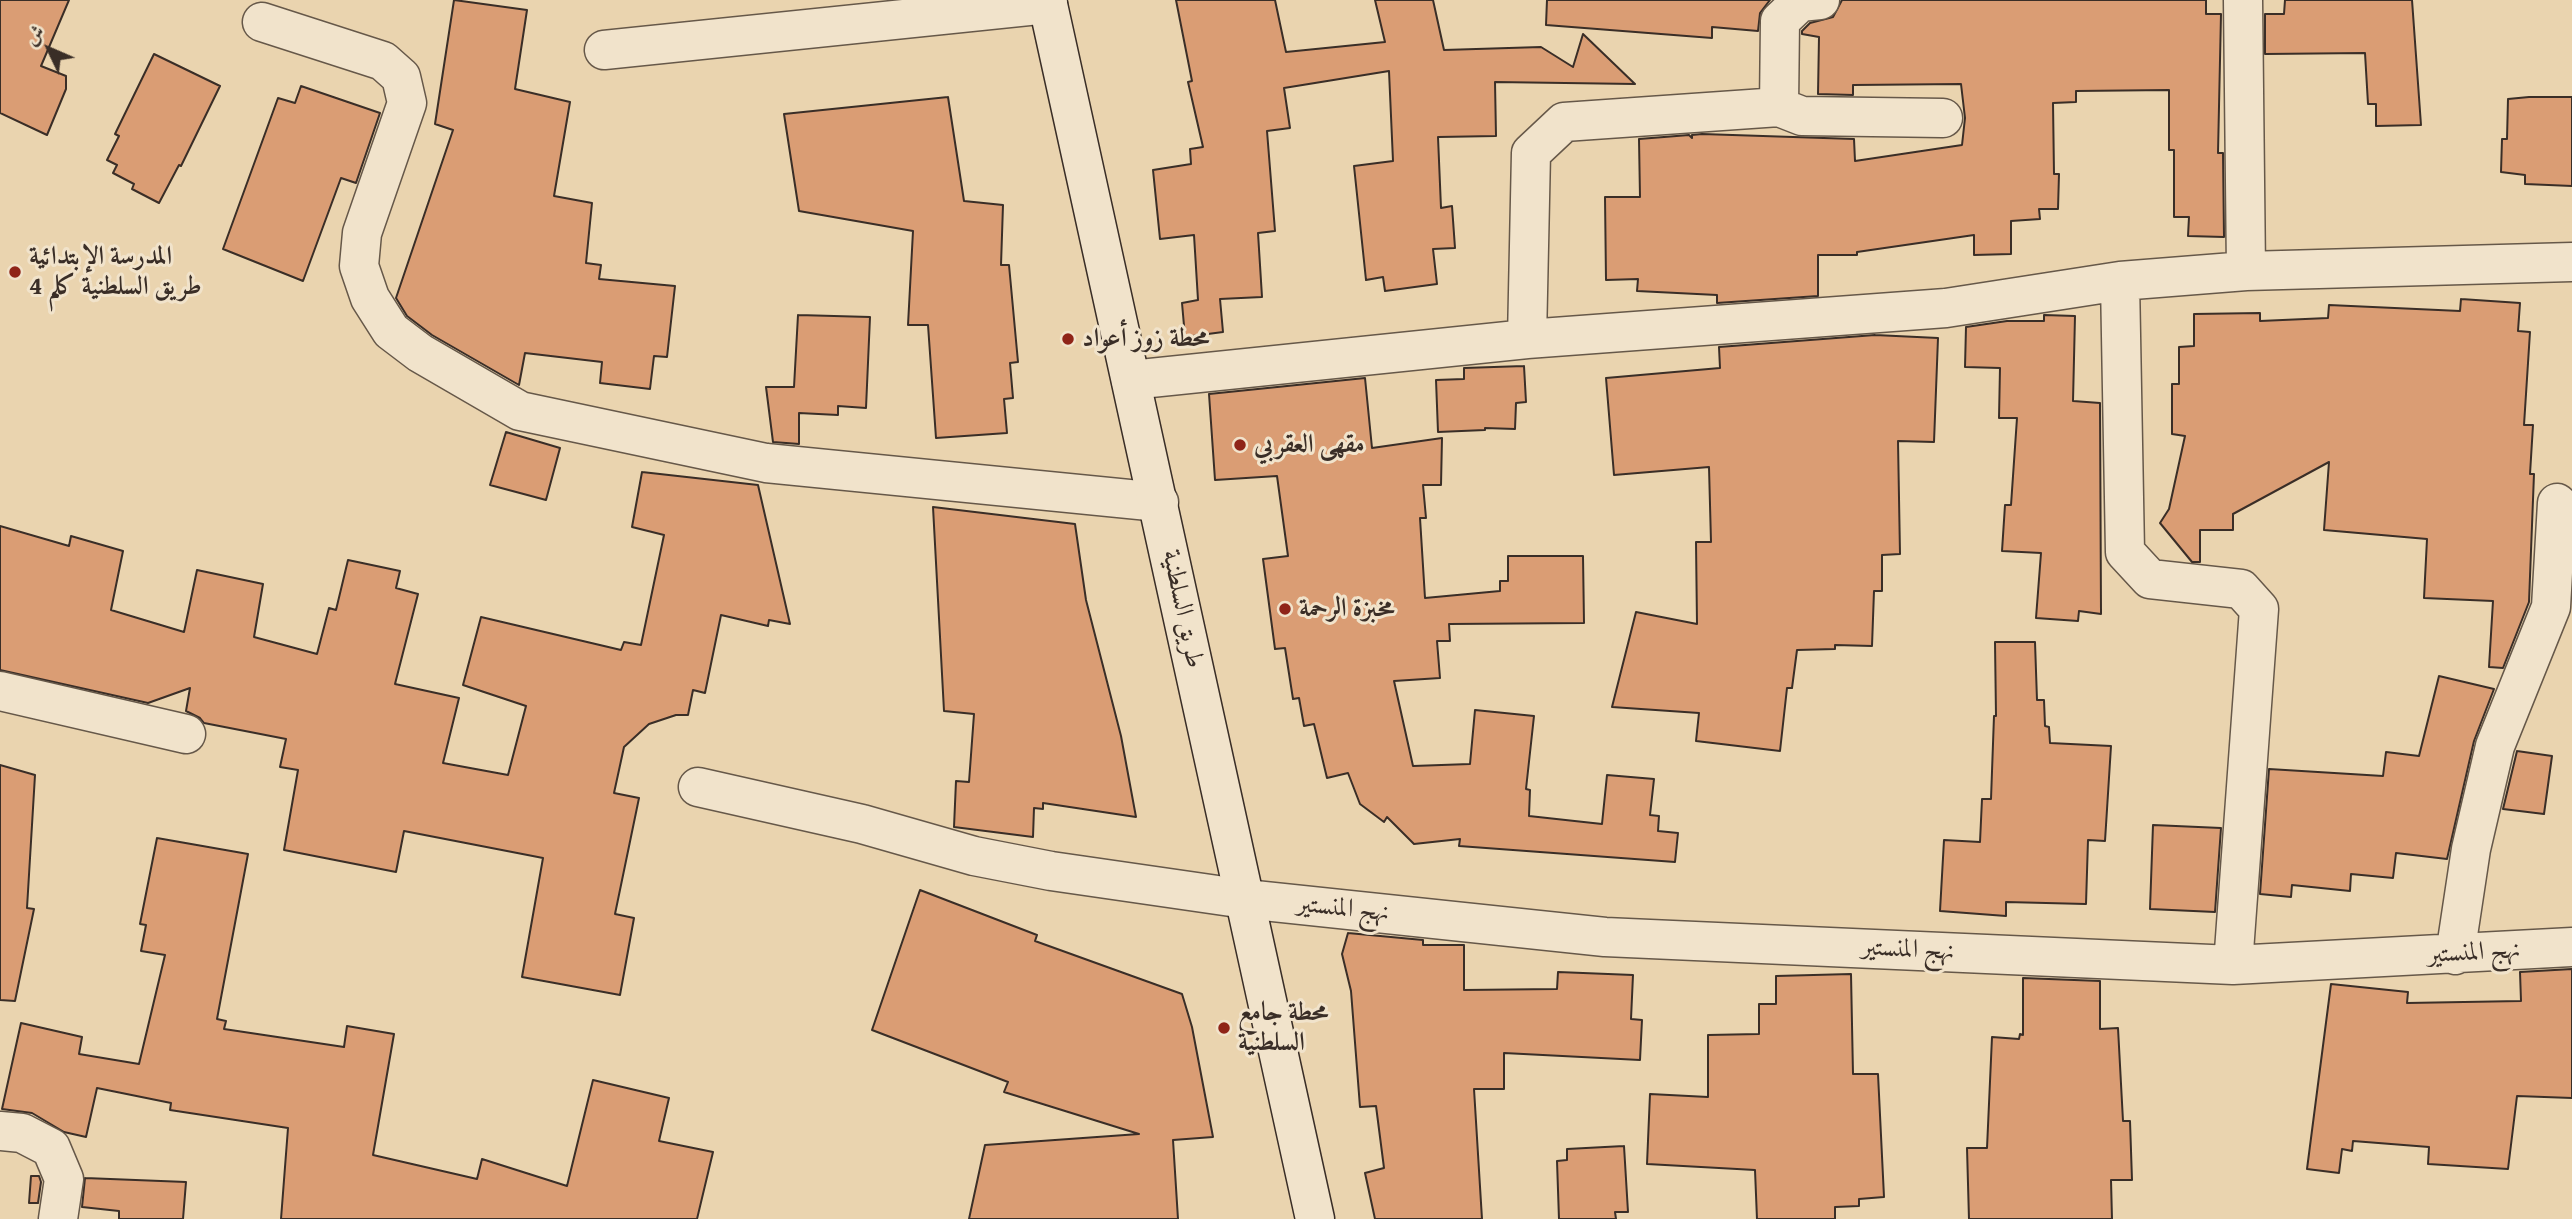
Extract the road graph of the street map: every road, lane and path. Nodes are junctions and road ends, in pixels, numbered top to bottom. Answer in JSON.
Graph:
{"nodes":[{"id":1,"x":1820,"y":0,"type":"edge"},
{"id":2,"x":2244,"y":0,"type":"edge"},
{"id":3,"x":1048,"y":2,"type":"edge"},
{"id":4,"x":262,"y":22,"type":"dead end"},
{"id":5,"x":604,"y":50,"type":"dead end"},
{"id":6,"x":1779,"y":107,"type":"junction"},
{"id":7,"x":1943,"y":118,"type":"dead end"},
{"id":8,"x":2572,"y":262,"type":"edge"},
{"id":9,"x":2246,"y":271,"type":"junction"},
{"id":10,"x":2120,"y":281,"type":"junction"},
{"id":11,"x":1527,"y":339,"type":"junction"},
{"id":12,"x":1131,"y":380,"type":"junction"},
{"id":13,"x":1159,"y":502,"type":"junction"},
{"id":14,"x":2557,"y":503,"type":"dead end"},
{"id":15,"x":2562,"y":608,"type":"edge"},
{"id":16,"x":0,"y":691,"type":"edge"},
{"id":17,"x":186,"y":734,"type":"dead end"},
{"id":18,"x":698,"y":787,"type":"dead end"},
{"id":19,"x":1245,"y":899,"type":"junction"},
{"id":20,"x":2572,"y":947,"type":"edge"},
{"id":21,"x":2455,"y":955,"type":"junction"},
{"id":22,"x":2233,"y":965,"type":"junction"},
{"id":23,"x":0,"y":1131,"type":"edge"},
{"id":24,"x":58,"y":1219,"type":"edge"},
{"id":25,"x":1315,"y":1219,"type":"edge"}],
"edges":[{"from":1,"to":6,"type":"street"},
{"from":2,"to":9,"type":"street"},
{"from":3,"to":5,"type":"street"},
{"from":3,"to":12,"type":"street","name":"طريق السلطنية"},
{"from":4,"to":13,"type":"street"},
{"from":6,"to":7,"type":"street"},
{"from":6,"to":11,"type":"street"},
{"from":8,"to":9,"type":"street"},
{"from":9,"to":10,"type":"street"},
{"from":10,"to":11,"type":"street"},
{"from":10,"to":22,"type":"street"},
{"from":11,"to":12,"type":"street"},
{"from":12,"to":13,"type":"street","name":"طريق السلطنية"},
{"from":13,"to":19,"type":"street","name":"طريق السلطنية"},
{"from":14,"to":15,"type":"street"},
{"from":15,"to":21,"type":"street"},
{"from":16,"to":17,"type":"street"},
{"from":18,"to":19,"type":"street","name":"نهج المنستير"},
{"from":19,"to":22,"type":"street","name":"نهج المنستير"},
{"from":19,"to":25,"type":"street","name":"طريق السلطنية"},
{"from":20,"to":21,"type":"street","name":"نهج المنستير"},
{"from":21,"to":22,"type":"street","name":"نهج المنستير"},
{"from":23,"to":24,"type":"street"}]}
